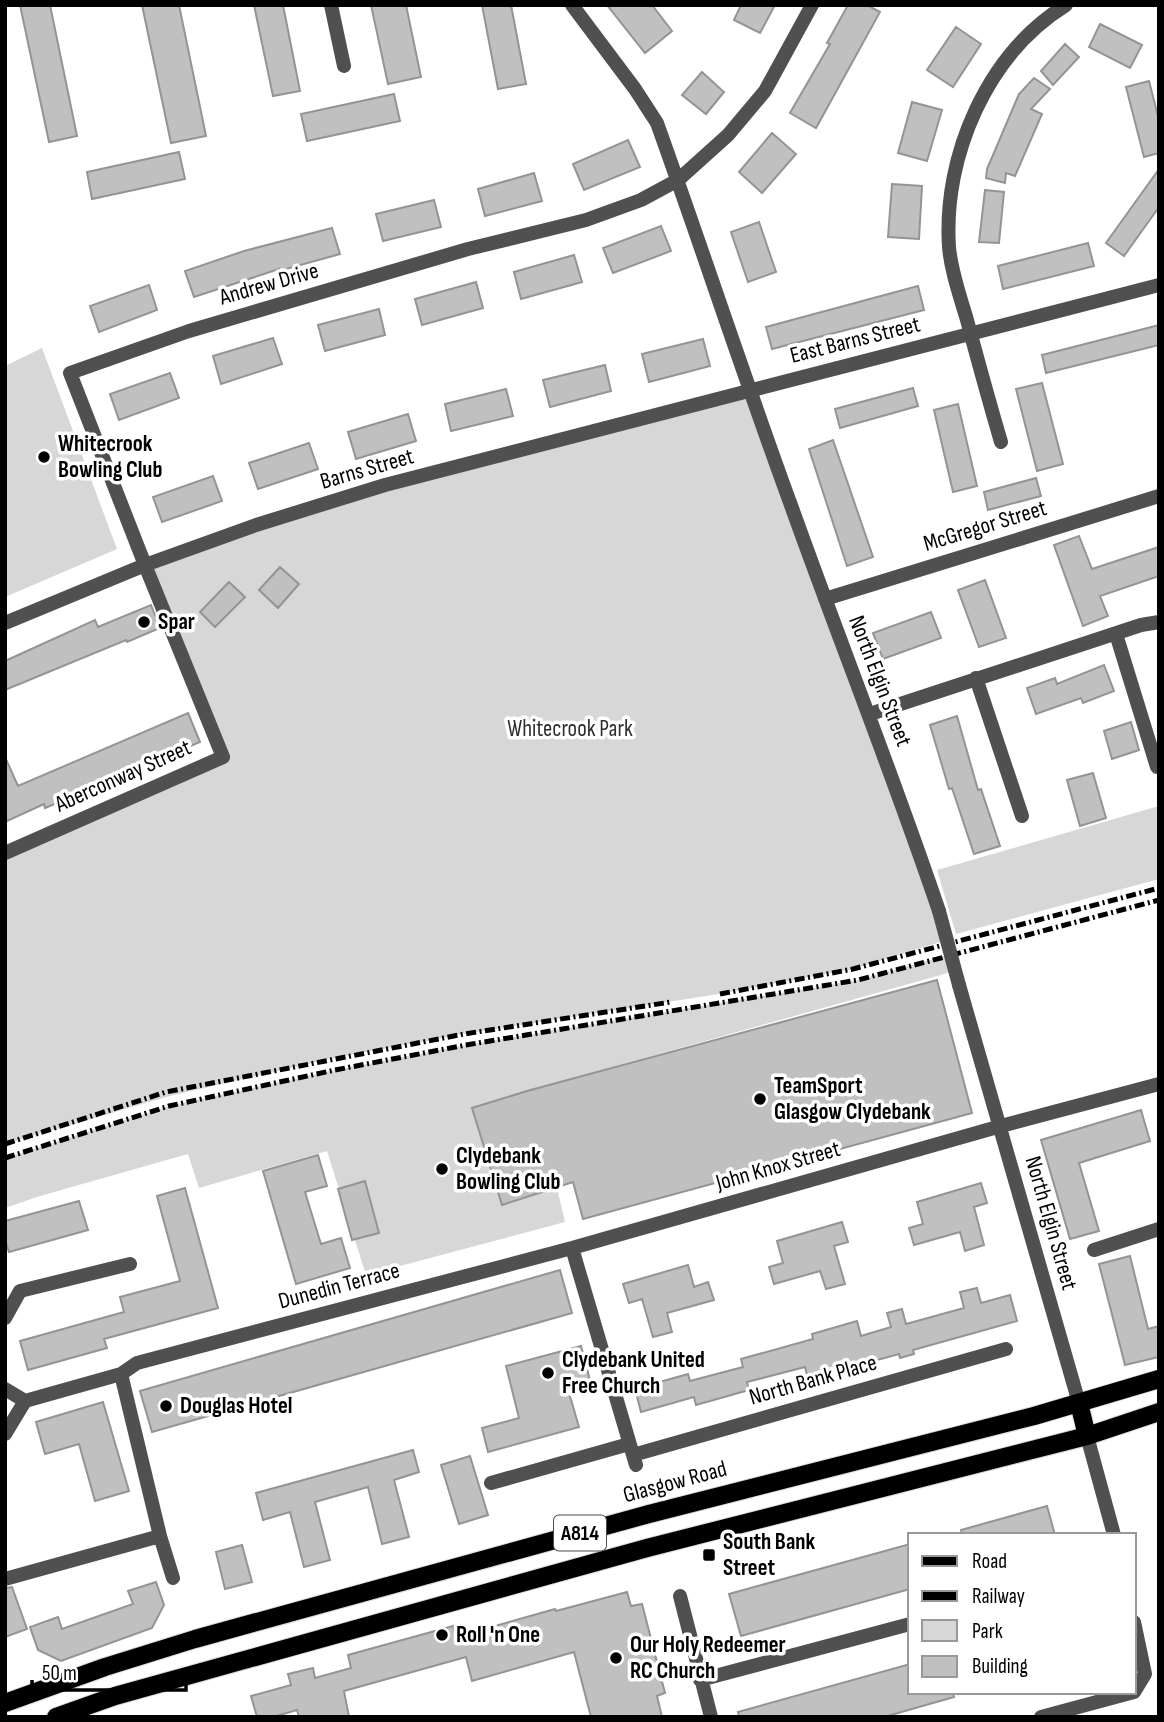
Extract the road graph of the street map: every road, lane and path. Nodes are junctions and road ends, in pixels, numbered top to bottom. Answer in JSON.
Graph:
{"nodes":[{"id":1,"x":331,"y":5,"type":"edge"},
{"id":2,"x":572,"y":5,"type":"edge"},
{"id":3,"x":811,"y":5,"type":"edge"},
{"id":4,"x":1066,"y":5,"type":"edge"},
{"id":5,"x":344,"y":66,"type":"dead end"},
{"id":6,"x":678,"y":180,"type":"junction"},
{"id":7,"x":1159,"y":285,"type":"edge"},
{"id":8,"x":971,"y":334,"type":"junction"},
{"id":9,"x":751,"y":390,"type":"junction"},
{"id":10,"x":1001,"y":442,"type":"dead end"},
{"id":11,"x":1159,"y":496,"type":"edge"},
{"id":12,"x":145,"y":565,"type":"junction"},
{"id":13,"x":825,"y":599,"type":"junction"},
{"id":14,"x":1159,"y":622,"type":"edge"},
{"id":15,"x":5,"y":623,"type":"edge"},
{"id":16,"x":1116,"y":634,"type":"junction"},
{"id":17,"x":976,"y":678,"type":"junction"},
{"id":18,"x":870,"y":714,"type":"junction"},
{"id":19,"x":1157,"y":767,"type":"edge"},
{"id":20,"x":1022,"y":816,"type":"dead end"},
{"id":21,"x":5,"y":853,"type":"edge"},
{"id":22,"x":1159,"y":1084,"type":"edge"},
{"id":23,"x":1000,"y":1126,"type":"junction"},
{"id":24,"x":1159,"y":1229,"type":"edge"},
{"id":25,"x":572,"y":1248,"type":"junction"},
{"id":26,"x":1094,"y":1250,"type":"dead end"},
{"id":27,"x":130,"y":1264,"type":"dead end"},
{"id":28,"x":5,"y":1318,"type":"edge"},
{"id":29,"x":1006,"y":1349,"type":"dead end"},
{"id":30,"x":121,"y":1374,"type":"junction"},
{"id":31,"x":1159,"y":1379,"type":"edge"},
{"id":32,"x":5,"y":1390,"type":"edge"},
{"id":33,"x":25,"y":1401,"type":"junction"},
{"id":34,"x":1079,"y":1402,"type":"junction"},
{"id":35,"x":1159,"y":1412,"type":"edge"},
{"id":36,"x":5,"y":1434,"type":"edge"},
{"id":37,"x":1087,"y":1436,"type":"junction"},
{"id":38,"x":633,"y":1455,"type":"junction"},
{"id":39,"x":491,"y":1483,"type":"dead end"},
{"id":40,"x":1113,"y":1533,"type":"edge"},
{"id":41,"x":160,"y":1536,"type":"junction"},
{"id":42,"x":173,"y":1578,"type":"dead end"},
{"id":43,"x":5,"y":1579,"type":"edge"},
{"id":44,"x":680,"y":1596,"type":"dead end"},
{"id":45,"x":908,"y":1625,"type":"edge"},
{"id":46,"x":1136,"y":1631,"type":"edge"},
{"id":47,"x":700,"y":1680,"type":"junction"},
{"id":48,"x":1136,"y":1690,"type":"edge"},
{"id":49,"x":1130,"y":1694,"type":"edge"},
{"id":50,"x":5,"y":1703,"type":"edge"},
{"id":51,"x":56,"y":1717,"type":"edge"},
{"id":52,"x":711,"y":1717,"type":"edge"},
{"id":53,"x":1041,"y":1717,"type":"edge"}],
"edges":[{"from":1,"to":5,"type":"street"},
{"from":2,"to":6,"type":"street","name":"North Elgin Street"},
{"from":3,"to":6,"type":"street"},
{"from":4,"to":8,"type":"street"},
{"from":6,"to":9,"type":"street","name":"North Elgin Street"},
{"from":6,"to":12,"type":"street","name":"Andrew Drive"},
{"from":7,"to":8,"type":"street","name":"East Barns Street"},
{"from":8,"to":9,"type":"street","name":"East Barns Street"},
{"from":8,"to":10,"type":"street"},
{"from":9,"to":12,"type":"street","name":"Barns Street"},
{"from":9,"to":13,"type":"street","name":"North Elgin Street"},
{"from":11,"to":13,"type":"street","name":"McGregor Street"},
{"from":12,"to":15,"type":"street","name":"Barns Street"},
{"from":12,"to":21,"type":"street","name":"Aberconway Street"},
{"from":13,"to":18,"type":"street","name":"North Elgin Street"},
{"from":14,"to":16,"type":"street"},
{"from":16,"to":17,"type":"street"},
{"from":16,"to":19,"type":"street"},
{"from":17,"to":18,"type":"street"},
{"from":17,"to":20,"type":"street"},
{"from":18,"to":23,"type":"street","name":"North Elgin Street","bridge":true},
{"from":22,"to":23,"type":"street","name":"John Knox Street"},
{"from":23,"to":25,"type":"street","name":"John Knox Street"},
{"from":23,"to":34,"type":"street","name":"North Elgin Street"},
{"from":24,"to":26,"type":"street"},
{"from":25,"to":30,"type":"street","name":"Dunedin Terrace"},
{"from":25,"to":38,"type":"street"},
{"from":27,"to":28,"type":"street"},
{"from":29,"to":38,"type":"street","name":"North Bank Place"},
{"from":30,"to":33,"type":"street","name":"Dunedin Terrace"},
{"from":30,"to":41,"type":"street"},
{"from":31,"to":34,"type":"main road","name":"Glasgow Road","number":"A814"},
{"from":32,"to":33,"type":"street"},
{"from":33,"to":36,"type":"street"},
{"from":34,"to":37,"type":"main road"},
{"from":34,"to":50,"type":"main road","name":"Glasgow Road","number":"A814"},
{"from":35,"to":37,"type":"main road","number":"A814"},
{"from":37,"to":40,"type":"street"},
{"from":37,"to":51,"type":"main road","number":"A814"},
{"from":38,"to":39,"type":"street","name":"North Bank Place"},
{"from":41,"to":42,"type":"street"},
{"from":41,"to":43,"type":"street"},
{"from":44,"to":47,"type":"street"},
{"from":45,"to":47,"type":"street"},
{"from":46,"to":48,"type":"street"},
{"from":47,"to":52,"type":"street"},
{"from":49,"to":53,"type":"street"}]}
